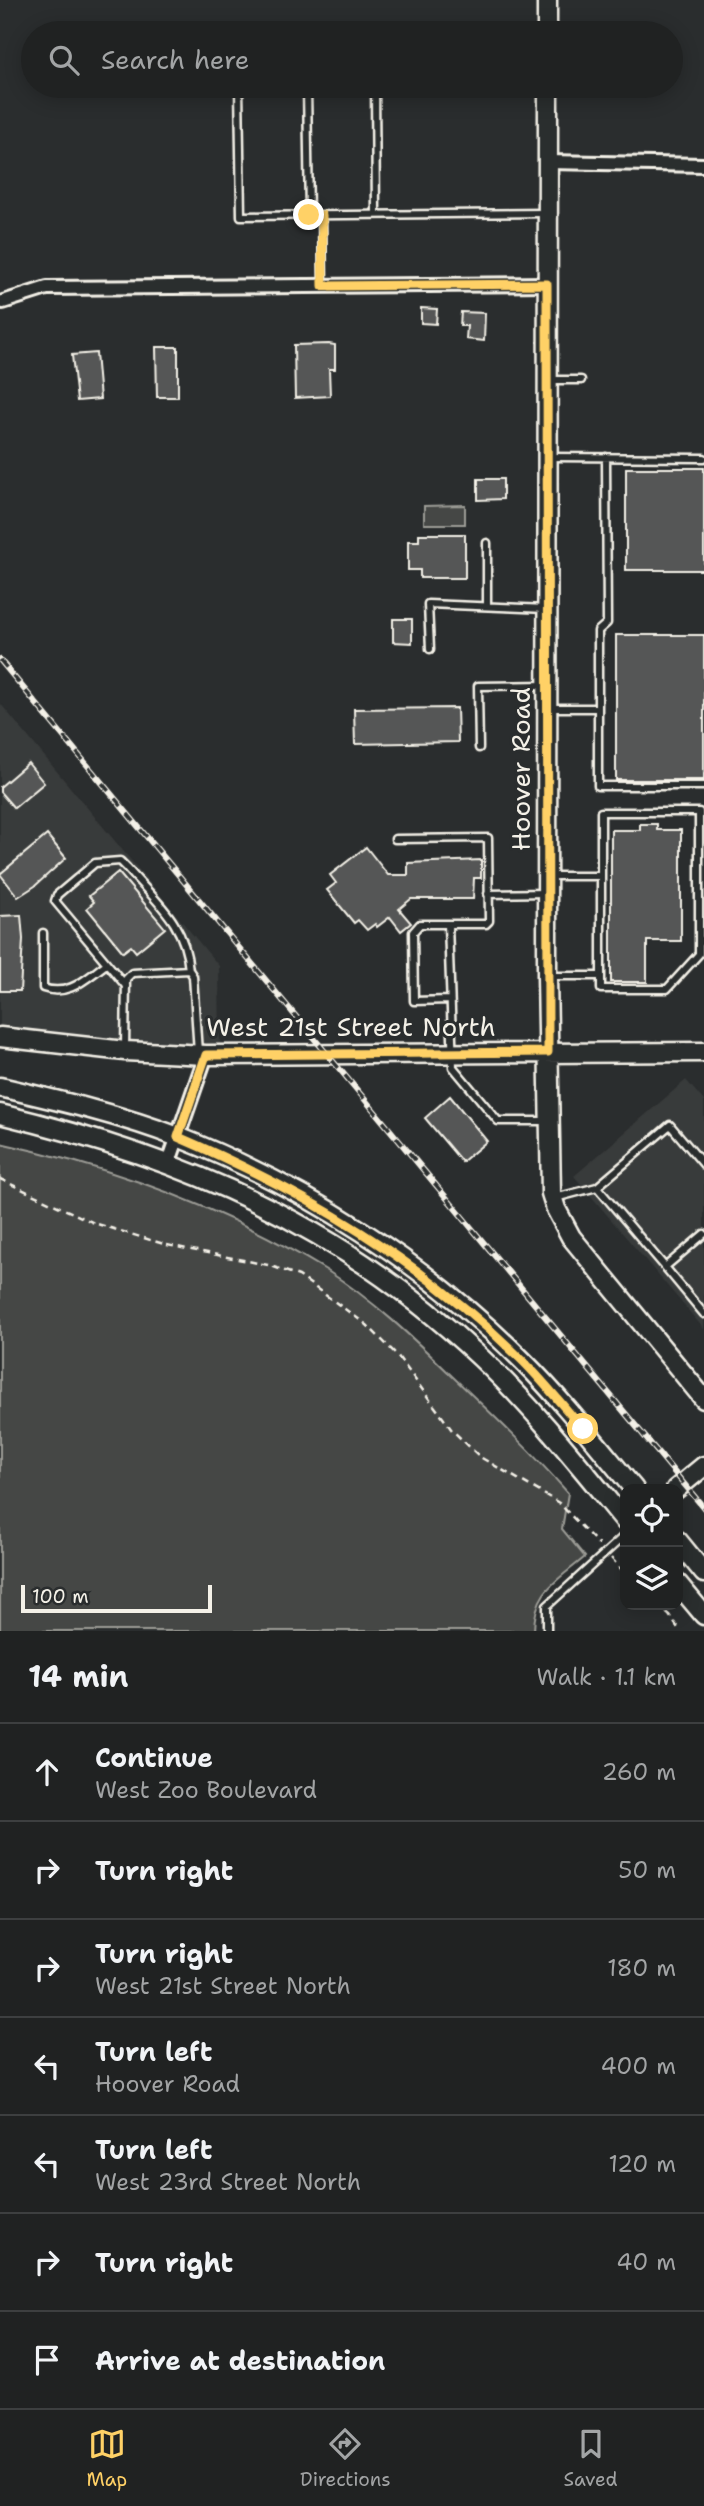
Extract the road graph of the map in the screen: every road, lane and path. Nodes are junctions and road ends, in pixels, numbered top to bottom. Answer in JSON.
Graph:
{"nodes":[{"id":1,"x":547,"y":0,"type":"edge"},
{"id":2,"x":547,"y":21,"type":"edge"},
{"id":3,"x":239,"y":98,"type":"edge"},
{"id":4,"x":307,"y":98,"type":"edge"},
{"id":5,"x":375,"y":98,"type":"edge"},
{"id":6,"x":548,"y":98,"type":"edge"},
{"id":7,"x":548,"y":162,"type":"junction"},
{"id":8,"x":704,"y":165,"type":"edge"},
{"id":9,"x":548,"y":213,"type":"junction"},
{"id":10,"x":376,"y":214,"type":"junction"},
{"id":11,"x":309,"y":215,"type":"junction"},
{"id":12,"x":322,"y":215,"type":"junction"},
{"id":13,"x":547,"y":284,"type":"junction"},
{"id":14,"x":323,"y":286,"type":"junction"},
{"id":15,"x":1,"y":299,"type":"edge"},
{"id":16,"x":548,"y":380,"type":"junction"},
{"id":17,"x":581,"y":380,"type":"dead end"},
{"id":18,"x":548,"y":457,"type":"junction"},
{"id":19,"x":606,"y":457,"type":"junction"},
{"id":20,"x":704,"y":458,"type":"edge"},
{"id":21,"x":487,"y":542,"type":"dead end"},
{"id":22,"x":487,"y":606,"type":"junction"},
{"id":23,"x":548,"y":609,"type":"junction"},
{"id":24,"x":430,"y":649,"type":"dead end"},
{"id":25,"x":548,"y":685,"type":"junction"},
{"id":26,"x":548,"y":708,"type":"junction"},
{"id":27,"x":598,"y":708,"type":"junction"},
{"id":28,"x":479,"y":748,"type":"dead end"},
{"id":29,"x":704,"y":786,"type":"edge"},
{"id":30,"x":395,"y":839,"type":"dead end"},
{"id":31,"x":601,"y":877,"type":"junction"},
{"id":32,"x":548,"y":885,"type":"junction"},
{"id":33,"x":488,"y":894,"type":"junction"},
{"id":34,"x":448,"y":924,"type":"junction"},
{"id":35,"x":43,"y":933,"type":"dead end"},
{"id":36,"x":105,"y":965,"type":"junction"},
{"id":37,"x":189,"y":970,"type":"junction"},
{"id":38,"x":548,"y":976,"type":"junction"},
{"id":39,"x":601,"y":976,"type":"junction"},
{"id":40,"x":126,"y":986,"type":"junction"},
{"id":41,"x":449,"y":1000,"type":"junction"},
{"id":42,"x":0,"y":1037,"type":"edge"},
{"id":43,"x":125,"y":1051,"type":"junction"},
{"id":44,"x":453,"y":1052,"type":"junction"},
{"id":45,"x":548,"y":1052,"type":"junction"},
{"id":46,"x":704,"y":1052,"type":"edge"},
{"id":47,"x":202,"y":1055,"type":"junction"},
{"id":48,"x":0,"y":1087,"type":"edge"},
{"id":49,"x":0,"y":1114,"type":"edge"},
{"id":50,"x":549,"y":1121,"type":"junction"},
{"id":51,"x":178,"y":1137,"type":"junction"},
{"id":52,"x":169,"y":1162,"type":"junction"},
{"id":53,"x":704,"y":1165,"type":"edge"},
{"id":54,"x":0,"y":1179,"type":"edge"},
{"id":55,"x":597,"y":1187,"type":"junction"},
{"id":56,"x":553,"y":1198,"type":"junction"},
{"id":57,"x":704,"y":1234,"type":"edge"},
{"id":58,"x":665,"y":1267,"type":"junction"},
{"id":59,"x":704,"y":1314,"type":"edge"},
{"id":60,"x":704,"y":1399,"type":"edge"},
{"id":61,"x":704,"y":1466,"type":"edge"},
{"id":62,"x":683,"y":1483,"type":"edge"},
{"id":63,"x":630,"y":1484,"type":"edge"},
{"id":64,"x":620,"y":1515,"type":"edge"},
{"id":65,"x":620,"y":1540,"type":"edge"},
{"id":66,"x":601,"y":1547,"type":"dead end"},
{"id":67,"x":683,"y":1547,"type":"edge"},
{"id":68,"x":610,"y":1557,"type":"dead end"},
{"id":69,"x":620,"y":1568,"type":"edge"},
{"id":70,"x":704,"y":1573,"type":"edge"},
{"id":71,"x":683,"y":1590,"type":"edge"},
{"id":72,"x":663,"y":1610,"type":"edge"},
{"id":73,"x":704,"y":1615,"type":"edge"},
{"id":74,"x":547,"y":1631,"type":"edge"},
{"id":75,"x":680,"y":1631,"type":"edge"}],
"edges":[{"from":1,"to":2,"type":"street"},
{"from":3,"to":11,"type":"lane"},
{"from":4,"to":11,"type":"lane"},
{"from":5,"to":10,"type":"lane"},
{"from":6,"to":7,"type":"street","name":"Hoover Road"},
{"from":7,"to":8,"type":"street"},
{"from":7,"to":9,"type":"street","name":"Hoover Road"},
{"from":9,"to":10,"type":"lane"},
{"from":9,"to":13,"type":"street","name":"Hoover Road"},
{"from":10,"to":12,"type":"lane"},
{"from":11,"to":12,"type":"lane"},
{"from":12,"to":14,"type":"lane"},
{"from":13,"to":14,"type":"street"},
{"from":13,"to":16,"type":"street","name":"Hoover Road"},
{"from":14,"to":15,"type":"street"},
{"from":16,"to":17,"type":"lane"},
{"from":16,"to":18,"type":"street","name":"Hoover Road"},
{"from":18,"to":19,"type":"lane"},
{"from":18,"to":23,"type":"street","name":"Hoover Road"},
{"from":19,"to":20,"type":"lane"},
{"from":19,"to":27,"type":"lane"},
{"from":21,"to":22,"type":"lane"},
{"from":22,"to":23,"type":"lane"},
{"from":22,"to":24,"type":"lane"},
{"from":23,"to":25,"type":"street","name":"Hoover Road"},
{"from":25,"to":26,"type":"street","name":"Hoover Road"},
{"from":25,"to":28,"type":"lane"},
{"from":26,"to":27,"type":"lane"},
{"from":26,"to":32,"type":"street","name":"Hoover Road"},
{"from":27,"to":29,"type":"lane"},
{"from":30,"to":33,"type":"lane"},
{"from":31,"to":32,"type":"lane"},
{"from":31,"to":39,"type":"lane"},
{"from":31,"to":39,"type":"lane"},
{"from":32,"to":33,"type":"lane"},
{"from":32,"to":38,"type":"street","name":"Hoover Road"},
{"from":33,"to":34,"type":"lane"},
{"from":34,"to":41,"type":"lane"},
{"from":34,"to":41,"type":"lane"},
{"from":35,"to":36,"type":"lane"},
{"from":36,"to":37,"type":"lane"},
{"from":36,"to":40,"type":"lane"},
{"from":37,"to":40,"type":"lane"},
{"from":37,"to":47,"type":"lane"},
{"from":38,"to":39,"type":"lane"},
{"from":38,"to":45,"type":"street","name":"Hoover Road"},
{"from":40,"to":43,"type":"lane"},
{"from":41,"to":44,"type":"lane"},
{"from":42,"to":43,"type":"street","name":"West 21st Street North"},
{"from":43,"to":47,"type":"street","name":"West 21st Street North"},
{"from":44,"to":45,"type":"street","name":"West 21st Street North"},
{"from":44,"to":47,"type":"street","name":"West 21st Street North"},
{"from":44,"to":50,"type":"lane"},
{"from":45,"to":46,"type":"street","name":"West 21st Street North"},
{"from":45,"to":50,"type":"street","name":"Hoover Road"},
{"from":47,"to":51,"type":"street"},
{"from":48,"to":51,"type":"street"},
{"from":49,"to":52,"type":"street"},
{"from":50,"to":56,"type":"street","name":"Hoover Road"},
{"from":51,"to":52,"type":"street"},
{"from":51,"to":63,"type":"street"},
{"from":52,"to":64,"type":"street"},
{"from":53,"to":55,"type":"lane"},
{"from":54,"to":66,"type":"path"},
{"from":55,"to":56,"type":"lane"},
{"from":55,"to":58,"type":"lane"},
{"from":56,"to":60,"type":"street","name":"Hoover Road"},
{"from":57,"to":58,"type":"lane"},
{"from":58,"to":59,"type":"lane"},
{"from":61,"to":62,"type":"street"},
{"from":65,"to":74,"type":"lane"},
{"from":67,"to":70,"type":"street"},
{"from":68,"to":69,"type":"path"},
{"from":71,"to":73,"type":"street"},
{"from":72,"to":75,"type":"path"}]}
